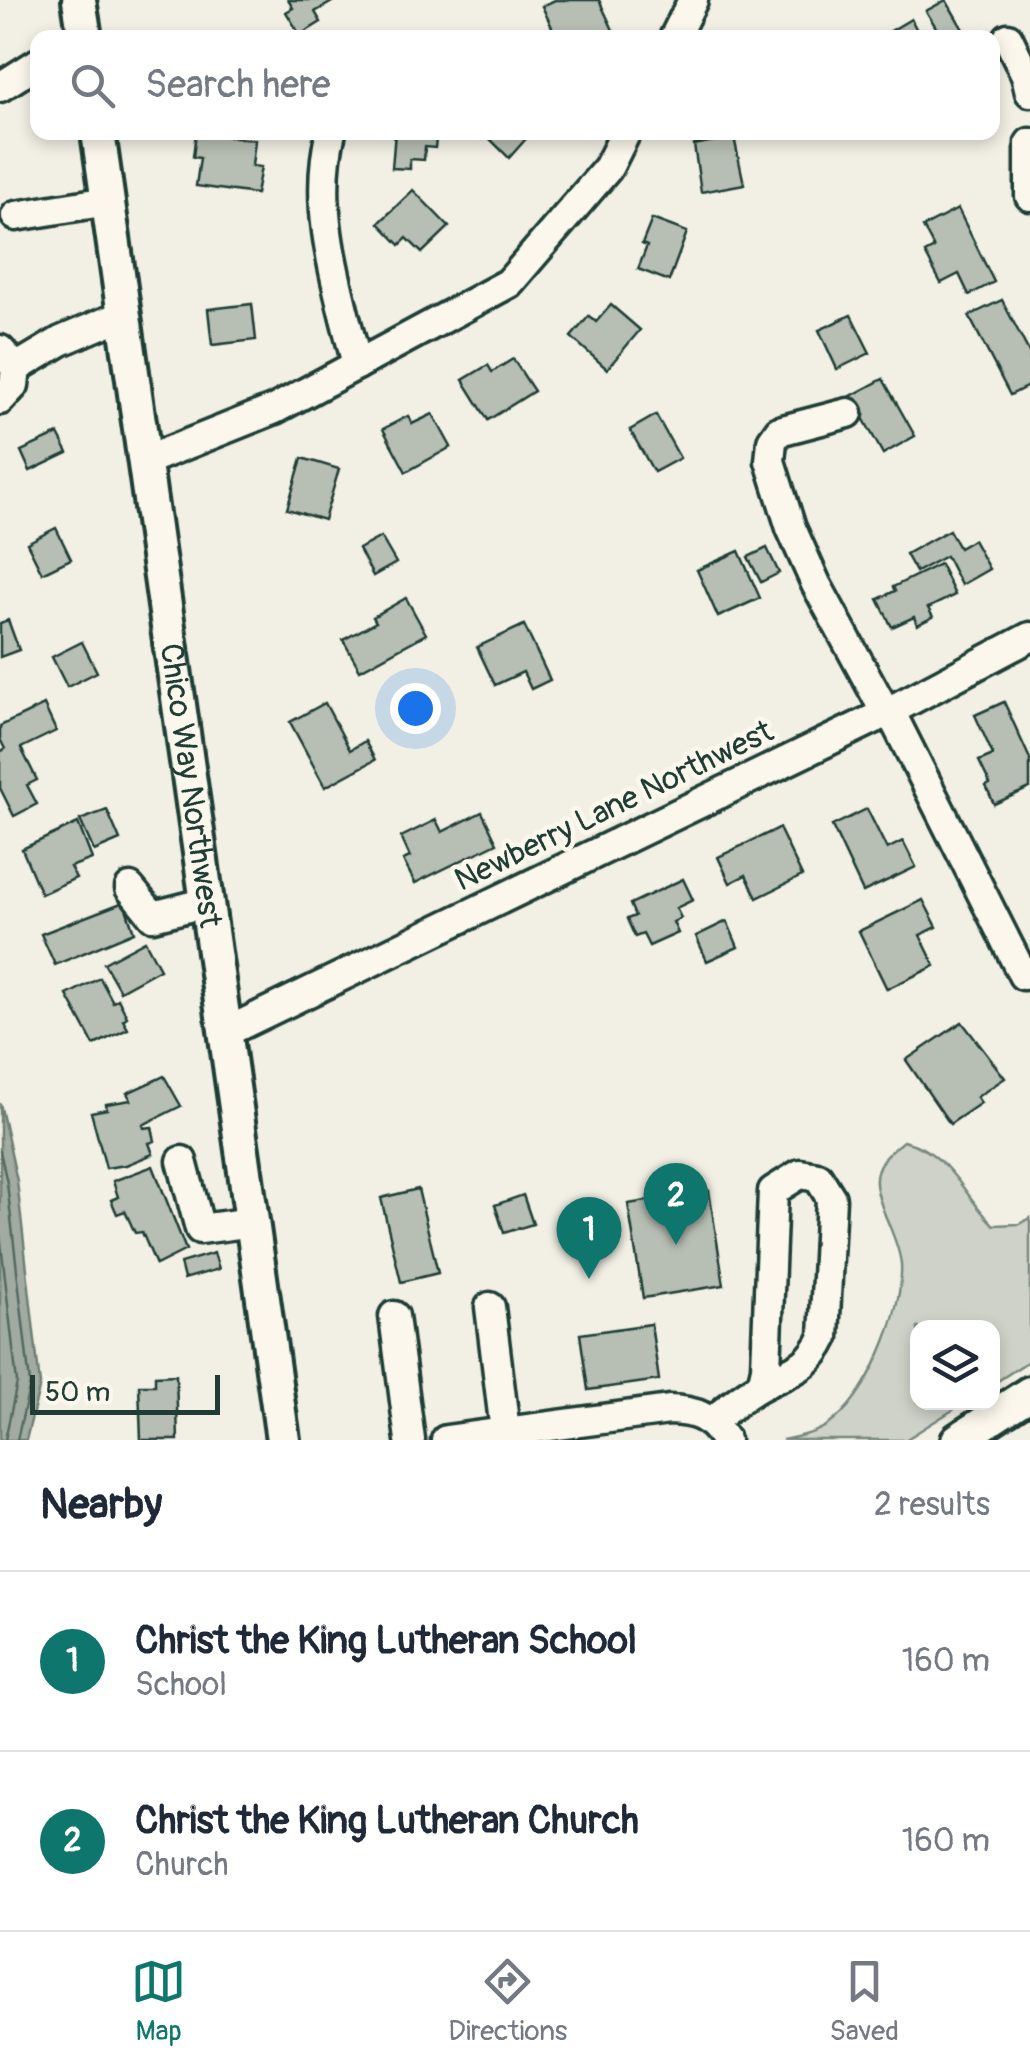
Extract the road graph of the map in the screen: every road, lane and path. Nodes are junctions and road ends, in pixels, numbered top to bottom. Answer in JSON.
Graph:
{"nodes":[{"id":1,"x":80,"y":0,"type":"edge"},
{"id":2,"x":693,"y":0,"type":"edge"},
{"id":3,"x":82,"y":30,"type":"edge"},
{"id":4,"x":678,"y":30,"type":"edge"},
{"id":5,"x":1008,"y":38,"type":"dead end"},
{"id":6,"x":30,"y":70,"type":"edge"},
{"id":7,"x":0,"y":86,"type":"edge"},
{"id":8,"x":1030,"y":92,"type":"edge"},
{"id":9,"x":99,"y":140,"type":"edge"},
{"id":10,"x":329,"y":140,"type":"edge"},
{"id":11,"x":622,"y":140,"type":"edge"},
{"id":12,"x":1030,"y":142,"type":"edge"},
{"id":13,"x":1030,"y":196,"type":"edge"},
{"id":14,"x":108,"y":200,"type":"junction"},
{"id":15,"x":16,"y":216,"type":"dead end"},
{"id":16,"x":124,"y":314,"type":"junction"},
{"id":17,"x":8,"y":359,"type":"edge"},
{"id":18,"x":357,"y":365,"type":"junction"},
{"id":19,"x":0,"y":400,"type":"edge"},
{"id":20,"x":848,"y":413,"type":"dead end"},
{"id":21,"x":145,"y":460,"type":"junction"},
{"id":22,"x":1030,"y":637,"type":"edge"},
{"id":23,"x":888,"y":712,"type":"junction"},
{"id":24,"x":130,"y":888,"type":"dead end"},
{"id":25,"x":208,"y":902,"type":"junction"},
{"id":26,"x":1022,"y":975,"type":"dead end"},
{"id":27,"x":226,"y":1032,"type":"junction"},
{"id":28,"x":182,"y":1161,"type":"dead end"},
{"id":29,"x":252,"y":1222,"type":"junction"},
{"id":30,"x":490,"y":1307,"type":"dead end"},
{"id":31,"x":394,"y":1316,"type":"dead end"},
{"id":32,"x":762,"y":1385,"type":"junction"},
{"id":33,"x":1030,"y":1393,"type":"edge"},
{"id":34,"x":505,"y":1431,"type":"junction"},
{"id":35,"x":719,"y":1431,"type":"edge"},
{"id":36,"x":283,"y":1440,"type":"edge"},
{"id":37,"x":410,"y":1440,"type":"edge"},
{"id":38,"x":446,"y":1440,"type":"edge"},
{"id":39,"x":958,"y":1440,"type":"edge"}],
"edges":[{"from":1,"to":3,"type":"main road"},
{"from":2,"to":4,"type":"street"},
{"from":5,"to":8,"type":"street"},
{"from":6,"to":7,"type":"street"},
{"from":9,"to":14,"type":"main road","name":"Chico Way Northwest"},
{"from":10,"to":18,"type":"street"},
{"from":11,"to":18,"type":"street"},
{"from":12,"to":13,"type":"street"},
{"from":14,"to":15,"type":"street"},
{"from":14,"to":16,"type":"main road","name":"Chico Way Northwest"},
{"from":16,"to":17,"type":"street"},
{"from":16,"to":21,"type":"main road","name":"Chico Way Northwest"},
{"from":17,"to":19,"type":"street"},
{"from":18,"to":21,"type":"street"},
{"from":20,"to":23,"type":"street"},
{"from":21,"to":25,"type":"main road","name":"Chico Way Northwest"},
{"from":22,"to":23,"type":"street","name":"Newberry Lane Northwest"},
{"from":23,"to":26,"type":"street"},
{"from":23,"to":27,"type":"street","name":"Newberry Lane Northwest"},
{"from":24,"to":25,"type":"street"},
{"from":25,"to":27,"type":"main road","name":"Chico Way Northwest"},
{"from":27,"to":29,"type":"main road","name":"Chico Way Northwest"},
{"from":28,"to":29,"type":"street"},
{"from":29,"to":36,"type":"main road","name":"Chico Way Northwest"},
{"from":30,"to":34,"type":"street"},
{"from":31,"to":37,"type":"street"},
{"from":32,"to":32,"type":"street"},
{"from":32,"to":35,"type":"street"},
{"from":33,"to":39,"type":"main road"},
{"from":34,"to":35,"type":"street"},
{"from":34,"to":38,"type":"street"}]}
